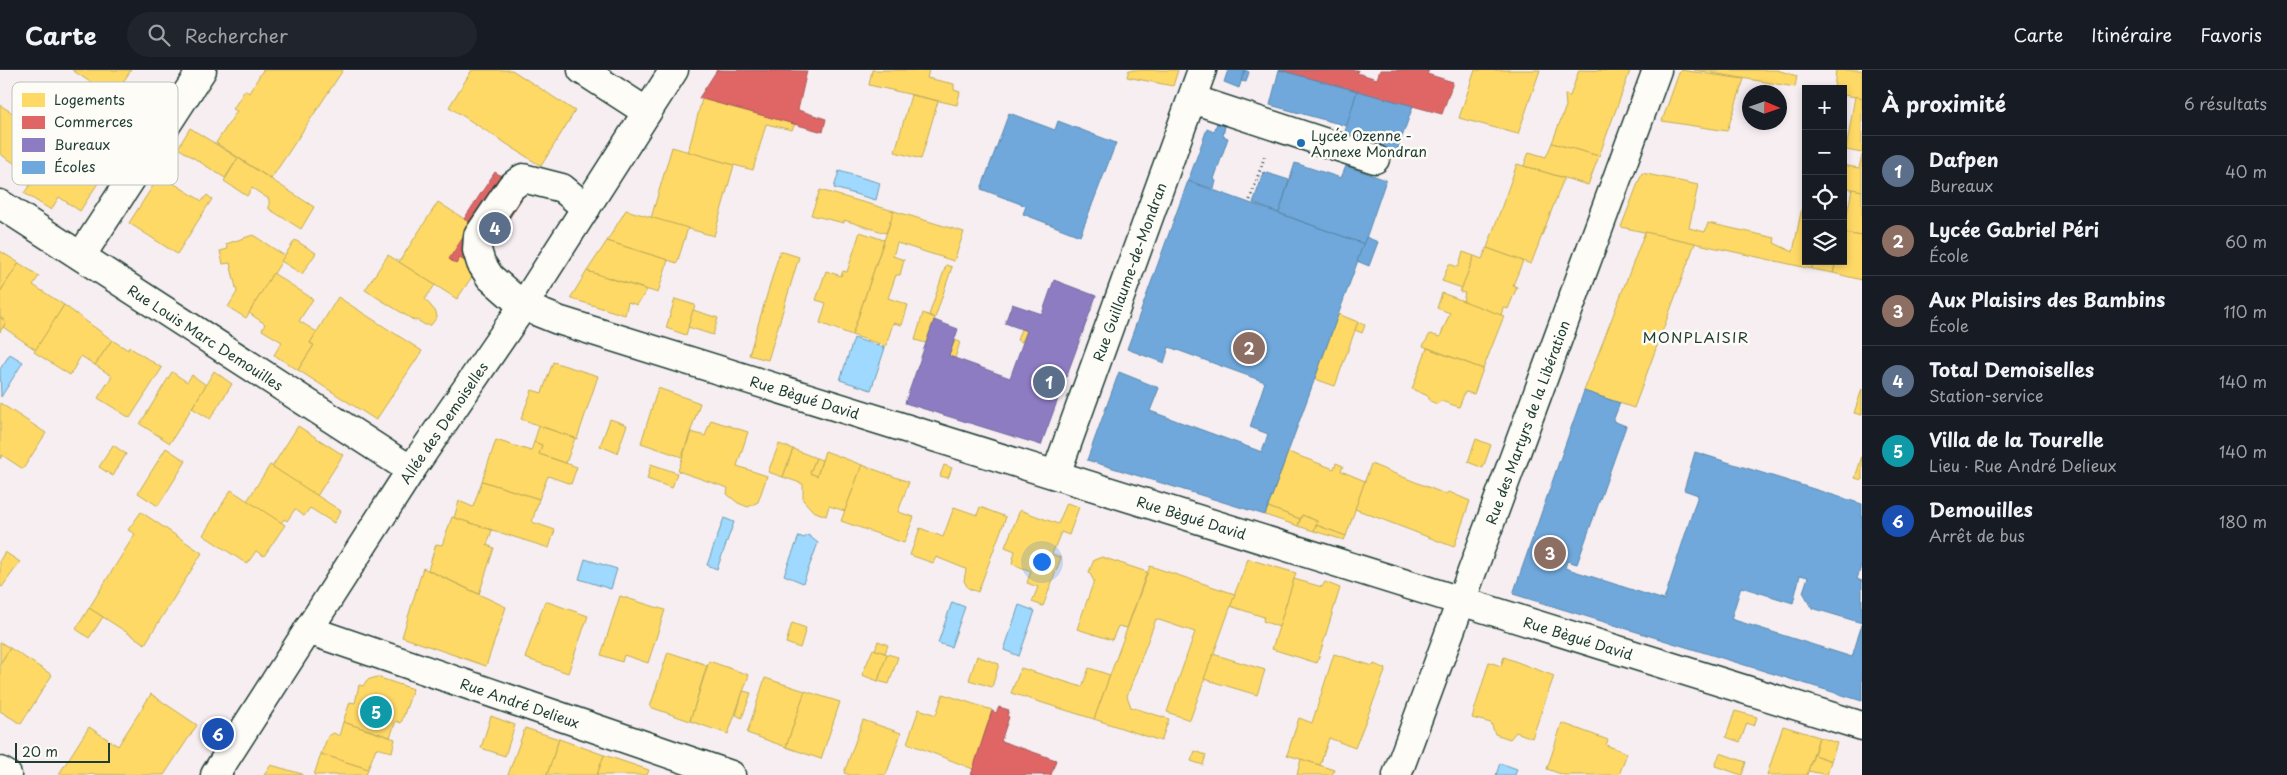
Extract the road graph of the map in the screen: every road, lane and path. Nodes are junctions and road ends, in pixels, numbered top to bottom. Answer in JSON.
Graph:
{"nodes":[{"id":1,"x":202,"y":70,"type":"edge"},
{"id":2,"x":582,"y":70,"type":"edge"},
{"id":3,"x":674,"y":70,"type":"edge"},
{"id":4,"x":1202,"y":70,"type":"edge"},
{"id":5,"x":1657,"y":70,"type":"edge"},
{"id":6,"x":1192,"y":99,"type":"junction"},
{"id":7,"x":178,"y":107,"type":"edge"},
{"id":8,"x":648,"y":112,"type":"junction"},
{"id":9,"x":1275,"y":126,"type":"junction"},
{"id":10,"x":1375,"y":159,"type":"dead end"},
{"id":11,"x":127,"y":185,"type":"edge"},
{"id":12,"x":1250,"y":200,"type":"dead end"},
{"id":13,"x":0,"y":204,"type":"edge"},
{"id":14,"x":586,"y":208,"type":"junction"},
{"id":15,"x":81,"y":256,"type":"junction"},
{"id":16,"x":523,"y":306,"type":"junction"},
{"id":17,"x":411,"y":470,"type":"junction"},
{"id":18,"x":1056,"y":474,"type":"junction"},
{"id":19,"x":1461,"y":600,"type":"junction"},
{"id":20,"x":308,"y":630,"type":"junction"},
{"id":21,"x":1862,"y":726,"type":"edge"},
{"id":22,"x":0,"y":770,"type":"edge"},
{"id":23,"x":7,"y":775,"type":"edge"},
{"id":24,"x":215,"y":775,"type":"edge"},
{"id":25,"x":731,"y":775,"type":"edge"},
{"id":26,"x":1397,"y":775,"type":"edge"}],
"edges":[{"from":1,"to":7,"type":"street"},
{"from":2,"to":8,"type":"street"},
{"from":3,"to":8,"type":"street","name":"Allée des Demoiselles"},
{"from":4,"to":6,"type":"street","name":"Rue Guillaume-de-Mondran"},
{"from":5,"to":19,"type":"street","name":"Rue des Martyrs de la Libération"},
{"from":6,"to":9,"type":"street"},
{"from":6,"to":18,"type":"street","name":"Rue Guillaume-de-Mondran"},
{"from":8,"to":14,"type":"street","name":"Allée des Demoiselles"},
{"from":9,"to":10,"type":"street"},
{"from":9,"to":12,"type":"path"},
{"from":11,"to":15,"type":"street"},
{"from":13,"to":15,"type":"street","name":"Rue Louis Marc Demouilles"},
{"from":14,"to":16,"type":"street","name":"Allée des Demoiselles"},
{"from":14,"to":16,"type":"street","name":"Rue Bègué David"},
{"from":15,"to":17,"type":"street","name":"Rue Louis Marc Demouilles"},
{"from":16,"to":17,"type":"street","name":"Allée des Demoiselles"},
{"from":16,"to":18,"type":"street","name":"Rue Bègué David"},
{"from":17,"to":20,"type":"street","name":"Allée des Demoiselles"},
{"from":18,"to":19,"type":"street","name":"Rue Bègué David"},
{"from":19,"to":21,"type":"street","name":"Rue Bègué David"},
{"from":19,"to":26,"type":"street","name":"Rue des Martyrs de la Libération"},
{"from":20,"to":24,"type":"street","name":"Allée des Demoiselles"},
{"from":20,"to":25,"type":"street","name":"Rue André Delieux"},
{"from":22,"to":23,"type":"street"}]}
